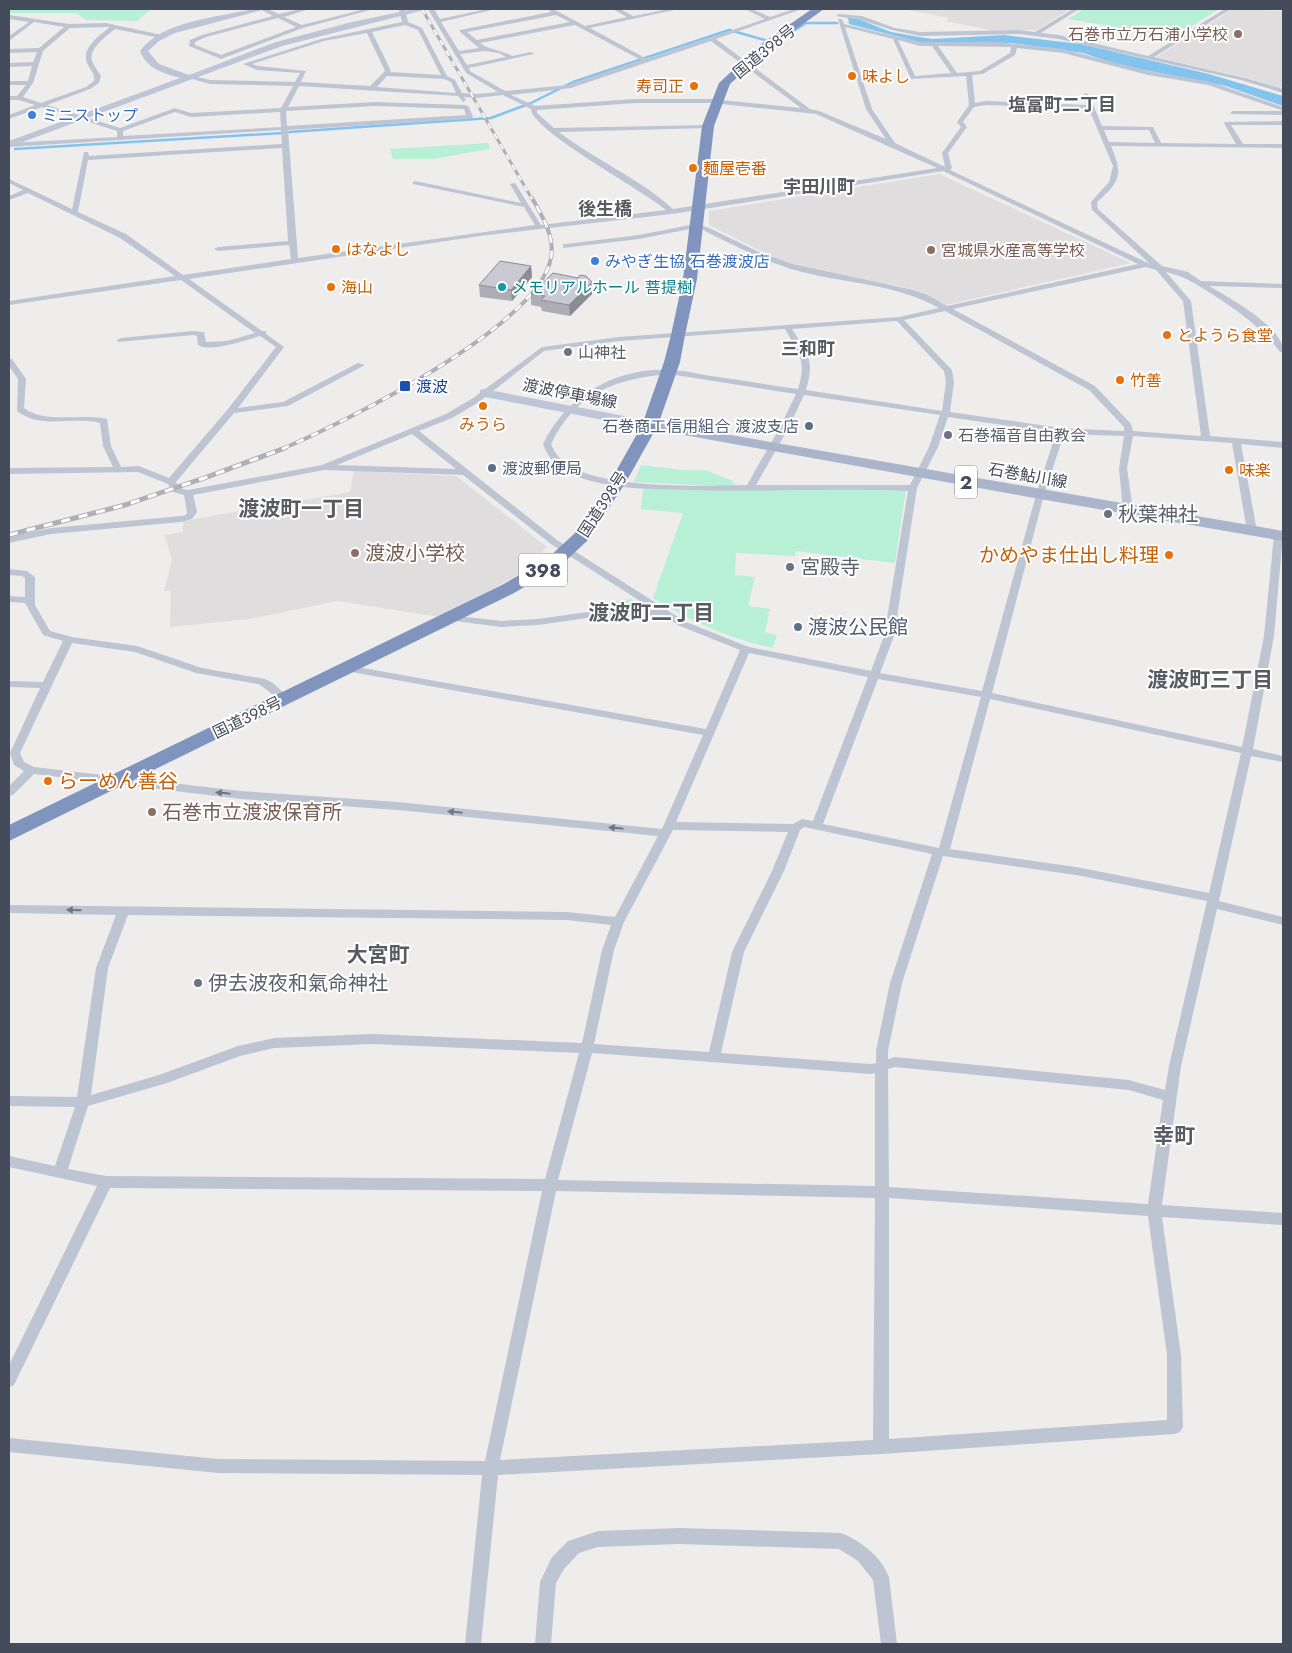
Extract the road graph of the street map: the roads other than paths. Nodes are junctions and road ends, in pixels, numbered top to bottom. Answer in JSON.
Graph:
{"nodes":[{"id":1,"x":262,"y":9,"type":"edge"},
{"id":2,"x":306,"y":9,"type":"edge"},
{"id":3,"x":371,"y":9,"type":"edge"},
{"id":4,"x":402,"y":9,"type":"edge"},
{"id":5,"x":424,"y":9,"type":"edge"},
{"id":6,"x":431,"y":9,"type":"edge"},
{"id":7,"x":493,"y":9,"type":"edge"},
{"id":8,"x":550,"y":9,"type":"edge"},
{"id":9,"x":616,"y":9,"type":"edge"},
{"id":10,"x":676,"y":9,"type":"edge"},
{"id":11,"x":748,"y":9,"type":"edge"},
{"id":12,"x":799,"y":9,"type":"edge"},
{"id":13,"x":819,"y":9,"type":"edge"},
{"id":14,"x":838,"y":9,"type":"edge"},
{"id":15,"x":1076,"y":9,"type":"edge"},
{"id":16,"x":1228,"y":9,"type":"edge"},
{"id":17,"x":557,"y":13,"type":"junction"},
{"id":18,"x":839,"y":16,"type":"junction"},
{"id":19,"x":9,"y":17,"type":"edge"},
{"id":20,"x":278,"y":17,"type":"junction"},
{"id":21,"x":632,"y":18,"type":"junction"},
{"id":22,"x":768,"y":18,"type":"junction"},
{"id":23,"x":438,"y":21,"type":"junction"},
{"id":24,"x":32,"y":22,"type":"junction"},
{"id":25,"x":405,"y":23,"type":"junction"},
{"id":26,"x":575,"y":23,"type":"junction"},
{"id":27,"x":842,"y":25,"type":"junction"},
{"id":28,"x":69,"y":26,"type":"junction"},
{"id":29,"x":114,"y":26,"type":"junction"},
{"id":30,"x":301,"y":27,"type":"junction"},
{"id":31,"x":584,"y":28,"type":"junction"},
{"id":32,"x":369,"y":30,"type":"junction"},
{"id":33,"x":1037,"y":33,"type":"junction"},
{"id":34,"x":160,"y":36,"type":"junction"},
{"id":35,"x":469,"y":37,"type":"junction"},
{"id":36,"x":9,"y":38,"type":"edge"},
{"id":37,"x":714,"y":38,"type":"junction"},
{"id":38,"x":895,"y":40,"type":"junction"},
{"id":39,"x":449,"y":41,"type":"junction"},
{"id":40,"x":476,"y":42,"type":"junction"},
{"id":41,"x":934,"y":44,"type":"junction"},
{"id":42,"x":1014,"y":45,"type":"junction"},
{"id":43,"x":484,"y":49,"type":"junction"},
{"id":44,"x":40,"y":50,"type":"junction"},
{"id":45,"x":9,"y":51,"type":"edge"},
{"id":46,"x":457,"y":53,"type":"junction"},
{"id":47,"x":1134,"y":53,"type":"junction"},
{"id":48,"x":531,"y":54,"type":"dead end"},
{"id":49,"x":1150,"y":57,"type":"junction"},
{"id":50,"x":511,"y":58,"type":"junction"},
{"id":51,"x":642,"y":59,"type":"junction"},
{"id":52,"x":745,"y":62,"type":"junction"},
{"id":53,"x":37,"y":64,"type":"junction"},
{"id":54,"x":9,"y":65,"type":"edge"},
{"id":55,"x":1116,"y":65,"type":"junction"},
{"id":56,"x":464,"y":67,"type":"junction"},
{"id":57,"x":386,"y":74,"type":"junction"},
{"id":58,"x":969,"y":75,"type":"junction"},
{"id":59,"x":956,"y":76,"type":"junction"},
{"id":60,"x":445,"y":77,"type":"junction"},
{"id":61,"x":188,"y":78,"type":"junction"},
{"id":62,"x":9,"y":83,"type":"edge"},
{"id":63,"x":30,"y":83,"type":"junction"},
{"id":64,"x":299,"y":84,"type":"junction"},
{"id":65,"x":371,"y":89,"type":"junction"},
{"id":66,"x":1283,"y":91,"type":"edge"},
{"id":67,"x":505,"y":94,"type":"junction"},
{"id":68,"x":461,"y":95,"type":"junction"},
{"id":69,"x":1086,"y":95,"type":"dead end"},
{"id":70,"x":9,"y":98,"type":"edge"},
{"id":71,"x":20,"y":98,"type":"junction"},
{"id":72,"x":716,"y":102,"type":"junction"},
{"id":73,"x":43,"y":105,"type":"junction"},
{"id":74,"x":972,"y":105,"type":"junction"},
{"id":75,"x":530,"y":106,"type":"junction"},
{"id":76,"x":466,"y":107,"type":"junction"},
{"id":77,"x":1091,"y":107,"type":"junction"},
{"id":78,"x":1283,"y":108,"type":"edge"},
{"id":79,"x":283,"y":110,"type":"junction"},
{"id":80,"x":807,"y":110,"type":"junction"},
{"id":81,"x":1233,"y":113,"type":"dead end"},
{"id":82,"x":1283,"y":113,"type":"edge"},
{"id":83,"x":9,"y":117,"type":"edge"},
{"id":84,"x":82,"y":117,"type":"junction"},
{"id":85,"x":1283,"y":123,"type":"edge"},
{"id":86,"x":708,"y":126,"type":"junction"},
{"id":87,"x":1099,"y":128,"type":"junction"},
{"id":88,"x":286,"y":129,"type":"junction"},
{"id":89,"x":120,"y":130,"type":"junction"},
{"id":90,"x":551,"y":130,"type":"junction"},
{"id":91,"x":120,"y":139,"type":"junction"},
{"id":92,"x":1107,"y":144,"type":"junction"},
{"id":93,"x":9,"y":145,"type":"edge"},
{"id":94,"x":894,"y":145,"type":"junction"},
{"id":95,"x":1159,"y":145,"type":"junction"},
{"id":96,"x":287,"y":146,"type":"junction"},
{"id":97,"x":1241,"y":146,"type":"junction"},
{"id":98,"x":1283,"y":146,"type":"edge"},
{"id":99,"x":942,"y":169,"type":"junction"},
{"id":100,"x":9,"y":181,"type":"edge"},
{"id":101,"x":415,"y":183,"type":"dead end"},
{"id":102,"x":513,"y":184,"type":"dead end"},
{"id":103,"x":29,"y":190,"type":"junction"},
{"id":104,"x":9,"y":198,"type":"edge"},
{"id":105,"x":527,"y":206,"type":"junction"},
{"id":106,"x":699,"y":208,"type":"junction"},
{"id":107,"x":76,"y":212,"type":"junction"},
{"id":108,"x":672,"y":212,"type":"junction"},
{"id":109,"x":695,"y":226,"type":"junction"},
{"id":110,"x":539,"y":227,"type":"junction"},
{"id":111,"x":292,"y":243,"type":"junction"},
{"id":112,"x":566,"y":246,"type":"dead end"},
{"id":113,"x":218,"y":248,"type":"dead end"},
{"id":114,"x":295,"y":261,"type":"junction"},
{"id":115,"x":1146,"y":265,"type":"junction"},
{"id":116,"x":1159,"y":268,"type":"junction"},
{"id":117,"x":184,"y":277,"type":"junction"},
{"id":118,"x":1198,"y":283,"type":"junction"},
{"id":119,"x":1283,"y":286,"type":"edge"},
{"id":120,"x":9,"y":303,"type":"edge"},
{"id":121,"x":949,"y":309,"type":"junction"},
{"id":122,"x":899,"y":319,"type":"junction"},
{"id":123,"x":787,"y":327,"type":"junction"},
{"id":124,"x":263,"y":333,"type":"junction"},
{"id":125,"x":678,"y":335,"type":"junction"},
{"id":126,"x":120,"y":340,"type":"dead end"},
{"id":127,"x":1283,"y":350,"type":"edge"},
{"id":128,"x":9,"y":361,"type":"edge"},
{"id":129,"x":361,"y":365,"type":"dead end"},
{"id":130,"x":668,"y":372,"type":"junction"},
{"id":131,"x":802,"y":390,"type":"junction"},
{"id":132,"x":484,"y":393,"type":"junction"},
{"id":133,"x":571,"y":410,"type":"junction"},
{"id":134,"x":231,"y":411,"type":"junction"},
{"id":135,"x":945,"y":414,"type":"junction"},
{"id":136,"x":650,"y":425,"type":"junction"},
{"id":137,"x":412,"y":430,"type":"junction"},
{"id":138,"x":1061,"y":431,"type":"junction"},
{"id":139,"x":1129,"y":433,"type":"junction"},
{"id":140,"x":1206,"y":439,"type":"junction"},
{"id":141,"x":1236,"y":442,"type":"junction"},
{"id":142,"x":1283,"y":445,"type":"edge"},
{"id":143,"x":773,"y":447,"type":"junction"},
{"id":144,"x":324,"y":467,"type":"junction"},
{"id":145,"x":118,"y":469,"type":"junction"},
{"id":146,"x":9,"y":470,"type":"edge"},
{"id":147,"x":463,"y":472,"type":"junction"},
{"id":148,"x":921,"y":474,"type":"junction"},
{"id":149,"x":171,"y":482,"type":"junction"},
{"id":150,"x":618,"y":482,"type":"junction"},
{"id":151,"x":750,"y":488,"type":"junction"},
{"id":152,"x":913,"y":488,"type":"junction"},
{"id":153,"x":188,"y":493,"type":"junction"},
{"id":154,"x":1040,"y":495,"type":"junction"},
{"id":155,"x":1128,"y":510,"type":"junction"},
{"id":156,"x":1252,"y":531,"type":"junction"},
{"id":157,"x":1281,"y":535,"type":"edge"},
{"id":158,"x":9,"y":540,"type":"edge"},
{"id":159,"x":568,"y":551,"type":"junction"},
{"id":160,"x":9,"y":572,"type":"edge"},
{"id":161,"x":9,"y":599,"type":"edge"},
{"id":162,"x":28,"y":600,"type":"junction"},
{"id":163,"x":665,"y":612,"type":"junction"},
{"id":164,"x":450,"y":618,"type":"junction"},
{"id":165,"x":68,"y":640,"type":"junction"},
{"id":166,"x":746,"y":648,"type":"junction"},
{"id":167,"x":346,"y":668,"type":"junction"},
{"id":168,"x":874,"y":675,"type":"junction"},
{"id":169,"x":9,"y":684,"type":"edge"},
{"id":170,"x":48,"y":685,"type":"junction"},
{"id":171,"x":985,"y":695,"type":"junction"},
{"id":172,"x":285,"y":699,"type":"junction"},
{"id":173,"x":709,"y":733,"type":"junction"},
{"id":174,"x":1247,"y":751,"type":"junction"},
{"id":175,"x":1283,"y":759,"type":"edge"},
{"id":176,"x":32,"y":770,"type":"junction"},
{"id":177,"x":116,"y":781,"type":"junction"},
{"id":178,"x":9,"y":792,"type":"edge"},
{"id":179,"x":817,"y":826,"type":"junction"},
{"id":180,"x":795,"y":828,"type":"junction"},
{"id":181,"x":667,"y":830,"type":"junction"},
{"id":182,"x":9,"y":834,"type":"edge"},
{"id":183,"x":941,"y":852,"type":"junction"},
{"id":184,"x":1214,"y":901,"type":"junction"},
{"id":185,"x":9,"y":909,"type":"edge"},
{"id":186,"x":122,"y":912,"type":"junction"},
{"id":187,"x":1283,"y":920,"type":"edge"},
{"id":188,"x":618,"y":922,"type":"junction"},
{"id":189,"x":587,"y":1048,"type":"junction"},
{"id":190,"x":714,"y":1058,"type":"junction"},
{"id":191,"x":883,"y":1066,"type":"junction"},
{"id":192,"x":1171,"y":1097,"type":"junction"},
{"id":193,"x":9,"y":1101,"type":"edge"},
{"id":194,"x":83,"y":1102,"type":"junction"},
{"id":195,"x":9,"y":1162,"type":"edge"},
{"id":196,"x":60,"y":1172,"type":"junction"},
{"id":197,"x":106,"y":1182,"type":"junction"},
{"id":198,"x":550,"y":1185,"type":"junction"},
{"id":199,"x":882,"y":1192,"type":"junction"},
{"id":200,"x":1154,"y":1210,"type":"junction"},
{"id":201,"x":1283,"y":1219,"type":"edge"},
{"id":202,"x":9,"y":1380,"type":"edge"},
{"id":203,"x":9,"y":1445,"type":"edge"},
{"id":204,"x":881,"y":1447,"type":"junction"},
{"id":205,"x":491,"y":1468,"type":"junction"},
{"id":206,"x":473,"y":1644,"type":"edge"},
{"id":207,"x":543,"y":1644,"type":"edge"},
{"id":208,"x":889,"y":1644,"type":"edge"}],
"edges":[{"from":1,"to":20,"type":"street"},
{"from":1,"to":34,"type":"street"},
{"from":2,"to":20,"type":"street"},
{"from":3,"to":30,"type":"street"},
{"from":4,"to":25,"type":"street"},
{"from":5,"to":61,"type":"street"},
{"from":6,"to":23,"type":"street"},
{"from":7,"to":23,"type":"street"},
{"from":8,"to":17,"type":"street"},
{"from":9,"to":21,"type":"street"},
{"from":10,"to":21,"type":"street"},
{"from":11,"to":22,"type":"street"},
{"from":12,"to":22,"type":"street"},
{"from":13,"to":52,"type":"highway","name":"国道398号","number":"398"},
{"from":14,"to":18,"type":"street"},
{"from":15,"to":33,"type":"street"},
{"from":16,"to":49,"type":"street"},
{"from":17,"to":26,"type":"street"},
{"from":17,"to":35,"type":"street"},
{"from":18,"to":27,"type":"street"},
{"from":18,"to":33,"type":"street"},
{"from":19,"to":24,"type":"street"},
{"from":20,"to":30,"type":"street"},
{"from":20,"to":30,"type":"street"},
{"from":21,"to":31,"type":"street"},
{"from":22,"to":37,"type":"street"},
{"from":23,"to":39,"type":"street"},
{"from":24,"to":28,"type":"street"},
{"from":24,"to":36,"type":"street"},
{"from":25,"to":32,"type":"street"},
{"from":25,"to":60,"type":"street"},
{"from":26,"to":31,"type":"street"},
{"from":26,"to":40,"type":"street"},
{"from":27,"to":38,"type":"street"},
{"from":27,"to":94,"type":"street"},
{"from":28,"to":29,"type":"street"},
{"from":28,"to":44,"type":"street"},
{"from":29,"to":34,"type":"street"},
{"from":29,"to":73,"type":"street"},
{"from":31,"to":51,"type":"street"},
{"from":32,"to":57,"type":"street"},
{"from":32,"to":64,"type":"street"},
{"from":33,"to":47,"type":"street"},
{"from":34,"to":61,"type":"street"},
{"from":35,"to":39,"type":"street"},
{"from":35,"to":40,"type":"street"},
{"from":37,"to":51,"type":"street"},
{"from":37,"to":52,"type":"street"},
{"from":38,"to":41,"type":"street"},
{"from":38,"to":59,"type":"street"},
{"from":39,"to":46,"type":"street"},
{"from":40,"to":43,"type":"street"},
{"from":41,"to":42,"type":"street"},
{"from":41,"to":59,"type":"street"},
{"from":42,"to":55,"type":"street"},
{"from":42,"to":58,"type":"street"},
{"from":43,"to":46,"type":"street"},
{"from":43,"to":50,"type":"street"},
{"from":44,"to":45,"type":"street"},
{"from":44,"to":53,"type":"street"},
{"from":46,"to":56,"type":"street"},
{"from":47,"to":49,"type":"street"},
{"from":47,"to":55,"type":"street"},
{"from":48,"to":50,"type":"street"},
{"from":49,"to":66,"type":"street"},
{"from":50,"to":56,"type":"street"},
{"from":51,"to":67,"type":"street"},
{"from":52,"to":72,"type":"highway","name":"国道398号","number":"398"},
{"from":52,"to":80,"type":"street"},
{"from":53,"to":54,"type":"street"},
{"from":53,"to":63,"type":"street"},
{"from":55,"to":78,"type":"street"},
{"from":56,"to":67,"type":"street"},
{"from":57,"to":60,"type":"street"},
{"from":57,"to":65,"type":"street"},
{"from":58,"to":59,"type":"street"},
{"from":58,"to":74,"type":"street"},
{"from":60,"to":68,"type":"street"},
{"from":61,"to":64,"type":"street"},
{"from":61,"to":84,"type":"street"},
{"from":62,"to":63,"type":"street"},
{"from":63,"to":71,"type":"street"},
{"from":64,"to":65,"type":"street"},
{"from":64,"to":79,"type":"street"},
{"from":65,"to":68,"type":"street"},
{"from":67,"to":68,"type":"street"},
{"from":67,"to":75,"type":"street"},
{"from":68,"to":76,"type":"street"},
{"from":69,"to":77,"type":"street"},
{"from":70,"to":71,"type":"street"},
{"from":71,"to":73,"type":"street"},
{"from":72,"to":75,"type":"street"},
{"from":72,"to":80,"type":"street"},
{"from":72,"to":86,"type":"highway","name":"国道398号","number":"398"},
{"from":73,"to":83,"type":"street"},
{"from":73,"to":84,"type":"street"},
{"from":74,"to":77,"type":"street"},
{"from":74,"to":99,"type":"street"},
{"from":75,"to":90,"type":"street"},
{"from":76,"to":79,"type":"street"},
{"from":76,"to":88,"type":"street"},
{"from":77,"to":87,"type":"street"},
{"from":79,"to":88,"type":"street"},
{"from":79,"to":89,"type":"street"},
{"from":80,"to":94,"type":"street"},
{"from":81,"to":82,"type":"street"},
{"from":84,"to":89,"type":"street"},
{"from":84,"to":93,"type":"street"},
{"from":85,"to":97,"type":"street"},
{"from":86,"to":90,"type":"street"},
{"from":86,"to":106,"type":"highway","name":"国道398号","number":"398"},
{"from":87,"to":92,"type":"street"},
{"from":87,"to":95,"type":"street"},
{"from":88,"to":91,"type":"street"},
{"from":88,"to":96,"type":"street"},
{"from":89,"to":91,"type":"street"},
{"from":90,"to":108,"type":"street"},
{"from":91,"to":93,"type":"street"},
{"from":92,"to":95,"type":"street"},
{"from":92,"to":116,"type":"street"},
{"from":94,"to":99,"type":"street"},
{"from":95,"to":97,"type":"street"},
{"from":96,"to":107,"type":"street"},
{"from":96,"to":111,"type":"street"},
{"from":97,"to":98,"type":"street"},
{"from":99,"to":106,"type":"street"},
{"from":99,"to":115,"type":"street"},
{"from":100,"to":103,"type":"street"},
{"from":101,"to":105,"type":"street"},
{"from":102,"to":105,"type":"street"},
{"from":103,"to":104,"type":"street"},
{"from":103,"to":107,"type":"street"},
{"from":105,"to":110,"type":"street"},
{"from":106,"to":108,"type":"street"},
{"from":106,"to":109,"type":"highway","name":"国道398号","number":"398"},
{"from":107,"to":117,"type":"street"},
{"from":108,"to":110,"type":"street"},
{"from":109,"to":112,"type":"street"},
{"from":109,"to":121,"type":"street"},
{"from":109,"to":125,"type":"highway","name":"国道398号","number":"398"},
{"from":110,"to":114,"type":"street"},
{"from":111,"to":113,"type":"street"},
{"from":111,"to":114,"type":"street"},
{"from":114,"to":117,"type":"street"},
{"from":115,"to":116,"type":"street"},
{"from":115,"to":121,"type":"street"},
{"from":116,"to":118,"type":"street"},
{"from":116,"to":140,"type":"street"},
{"from":117,"to":120,"type":"street"},
{"from":117,"to":124,"type":"street"},
{"from":118,"to":119,"type":"street"},
{"from":118,"to":127,"type":"street"},
{"from":121,"to":122,"type":"street"},
{"from":121,"to":139,"type":"street"},
{"from":122,"to":123,"type":"street"},
{"from":122,"to":135,"type":"street"},
{"from":123,"to":125,"type":"street"},
{"from":123,"to":131,"type":"street"},
{"from":124,"to":126,"type":"street"},
{"from":124,"to":134,"type":"street"},
{"from":125,"to":130,"type":"highway","name":"国道398号","number":"398"},
{"from":125,"to":132,"type":"street"},
{"from":128,"to":145,"type":"street"},
{"from":129,"to":134,"type":"street"},
{"from":130,"to":131,"type":"street"},
{"from":130,"to":133,"type":"street"},
{"from":130,"to":136,"type":"highway","name":"国道398号","number":"398"},
{"from":131,"to":135,"type":"street"},
{"from":131,"to":143,"type":"street"},
{"from":132,"to":133,"type":"street","name":"渡波停車場線"},
{"from":132,"to":137,"type":"street"},
{"from":133,"to":136,"type":"street","name":"渡波停車場線"},
{"from":133,"to":150,"type":"street"},
{"from":134,"to":149,"type":"street"},
{"from":135,"to":138,"type":"street"},
{"from":135,"to":148,"type":"street"},
{"from":136,"to":143,"type":"main road","name":"石巻鮎川線","number":"2"},
{"from":136,"to":150,"type":"highway","name":"国道398号","number":"398"},
{"from":137,"to":144,"type":"street"},
{"from":137,"to":147,"type":"street"},
{"from":138,"to":139,"type":"street"},
{"from":138,"to":154,"type":"street"},
{"from":139,"to":140,"type":"street"},
{"from":139,"to":155,"type":"street"},
{"from":140,"to":141,"type":"street"},
{"from":141,"to":142,"type":"street"},
{"from":141,"to":156,"type":"street"},
{"from":143,"to":148,"type":"main road","name":"石巻鮎川線","number":"2"},
{"from":143,"to":151,"type":"street"},
{"from":144,"to":147,"type":"street"},
{"from":144,"to":153,"type":"street"},
{"from":145,"to":146,"type":"street"},
{"from":145,"to":149,"type":"street"},
{"from":147,"to":159,"type":"street"},
{"from":148,"to":152,"type":"street"},
{"from":148,"to":154,"type":"main road","name":"石巻鮎川線","number":"2"},
{"from":149,"to":153,"type":"street"},
{"from":150,"to":151,"type":"street"},
{"from":150,"to":159,"type":"highway","name":"国道398号","number":"398"},
{"from":151,"to":152,"type":"street"},
{"from":152,"to":168,"type":"street"},
{"from":153,"to":158,"type":"street"},
{"from":154,"to":155,"type":"main road","name":"石巻鮎川線","number":"2"},
{"from":154,"to":171,"type":"street"},
{"from":155,"to":156,"type":"main road","name":"石巻鮎川線","number":"2"},
{"from":156,"to":157,"type":"main road","name":"石巻鮎川線","number":"2"},
{"from":157,"to":174,"type":"street"},
{"from":159,"to":163,"type":"street"},
{"from":159,"to":164,"type":"highway","name":"国道398号","number":"398"},
{"from":160,"to":162,"type":"street"},
{"from":161,"to":162,"type":"street"},
{"from":162,"to":165,"type":"street"},
{"from":163,"to":164,"type":"street"},
{"from":163,"to":166,"type":"street"},
{"from":164,"to":167,"type":"highway","name":"国道398号","number":"398"},
{"from":165,"to":170,"type":"street"},
{"from":165,"to":172,"type":"street"},
{"from":166,"to":168,"type":"street"},
{"from":166,"to":173,"type":"street"},
{"from":167,"to":172,"type":"highway","name":"国道398号","number":"398"},
{"from":167,"to":173,"type":"street"},
{"from":168,"to":171,"type":"street"},
{"from":168,"to":179,"type":"street"},
{"from":169,"to":170,"type":"street"},
{"from":170,"to":176,"type":"street"},
{"from":171,"to":174,"type":"street"},
{"from":171,"to":183,"type":"street"},
{"from":172,"to":177,"type":"highway","name":"国道398号","number":"398"},
{"from":173,"to":181,"type":"street"},
{"from":174,"to":175,"type":"street"},
{"from":174,"to":184,"type":"street"},
{"from":176,"to":177,"type":"street"},
{"from":176,"to":178,"type":"street"},
{"from":181,"to":177,"type":"street","one_way":true},
{"from":177,"to":182,"type":"highway","name":"国道398号","number":"398"},
{"from":179,"to":180,"type":"street"},
{"from":179,"to":183,"type":"street"},
{"from":180,"to":181,"type":"street"},
{"from":180,"to":190,"type":"street"},
{"from":181,"to":188,"type":"street"},
{"from":183,"to":184,"type":"street"},
{"from":183,"to":191,"type":"street"},
{"from":184,"to":187,"type":"street"},
{"from":184,"to":192,"type":"street"},
{"from":186,"to":185,"type":"street","one_way":true},
{"from":186,"to":188,"type":"street"},
{"from":186,"to":194,"type":"street"},
{"from":188,"to":189,"type":"street"},
{"from":189,"to":190,"type":"street"},
{"from":189,"to":194,"type":"street"},
{"from":189,"to":198,"type":"street"},
{"from":190,"to":191,"type":"street"},
{"from":191,"to":192,"type":"street"},
{"from":191,"to":199,"type":"street"},
{"from":192,"to":200,"type":"street"},
{"from":193,"to":194,"type":"street"},
{"from":194,"to":196,"type":"street"},
{"from":195,"to":196,"type":"street"},
{"from":196,"to":197,"type":"street"},
{"from":197,"to":198,"type":"street"},
{"from":197,"to":202,"type":"street"},
{"from":198,"to":199,"type":"street"},
{"from":198,"to":205,"type":"street"},
{"from":199,"to":200,"type":"street"},
{"from":199,"to":204,"type":"street"},
{"from":200,"to":201,"type":"street"},
{"from":200,"to":204,"type":"street"},
{"from":203,"to":205,"type":"street"},
{"from":204,"to":205,"type":"street"},
{"from":205,"to":206,"type":"street"},
{"from":207,"to":208,"type":"street"}]}
